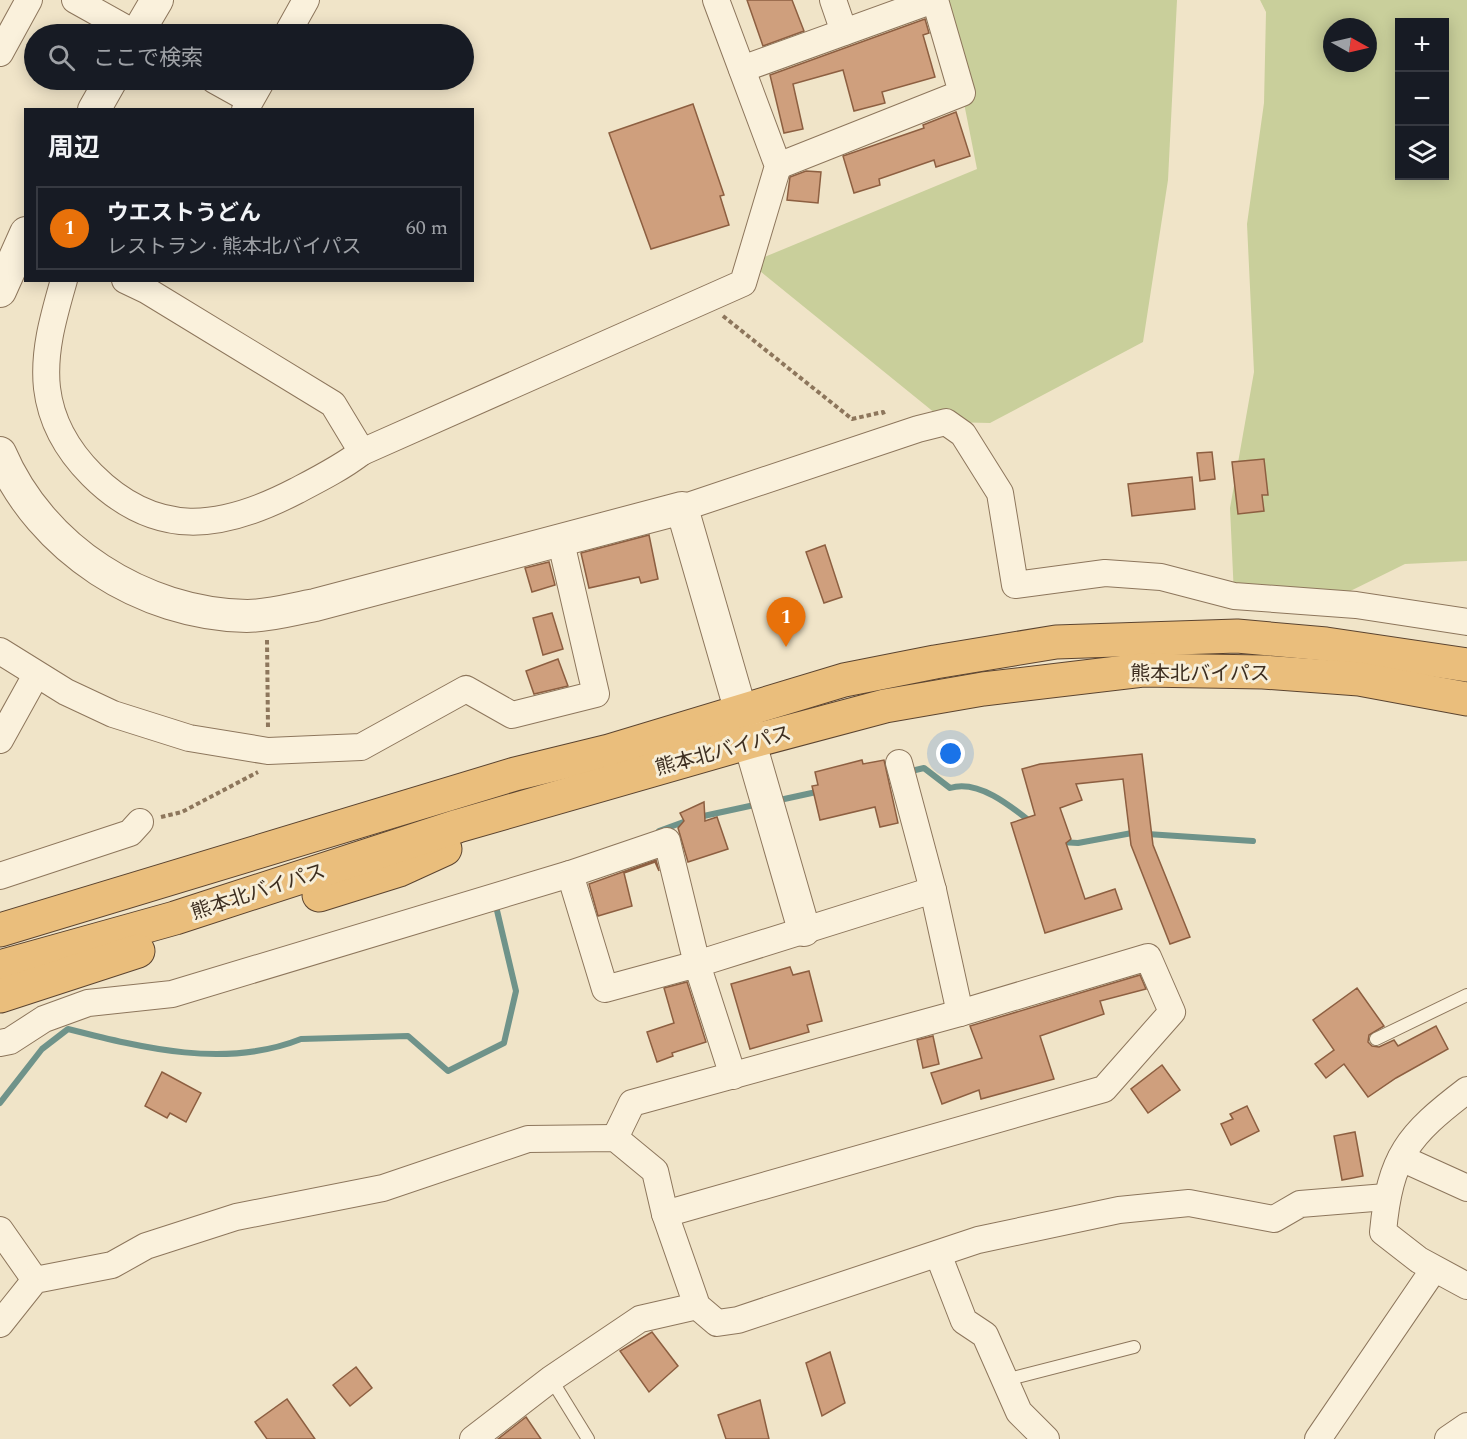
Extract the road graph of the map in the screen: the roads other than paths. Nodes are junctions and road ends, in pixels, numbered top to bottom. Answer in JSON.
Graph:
{"nodes":[{"id":1,"x":29,"y":0,"type":"edge"},
{"id":2,"x":75,"y":0,"type":"edge"},
{"id":3,"x":157,"y":0,"type":"edge"},
{"id":4,"x":306,"y":0,"type":"edge"},
{"id":5,"x":716,"y":0,"type":"edge"},
{"id":6,"x":833,"y":0,"type":"edge"},
{"id":7,"x":934,"y":0,"type":"edge"},
{"id":8,"x":118,"y":24,"type":"edge"},
{"id":9,"x":142,"y":24,"type":"edge"},
{"id":10,"x":293,"y":24,"type":"edge"},
{"id":11,"x":844,"y":32,"type":"junction"},
{"id":12,"x":0,"y":53,"type":"edge"},
{"id":13,"x":742,"y":69,"type":"junction"},
{"id":14,"x":105,"y":90,"type":"edge"},
{"id":15,"x":238,"y":90,"type":"edge"},
{"id":16,"x":253,"y":96,"type":"edge"},
{"id":17,"x":95,"y":108,"type":"edge"},
{"id":18,"x":778,"y":166,"type":"junction"},
{"id":19,"x":24,"y":237,"type":"edge"},
{"id":20,"x":64,"y":282,"type":"edge"},
{"id":21,"x":141,"y":284,"type":"edge"},
{"id":22,"x":0,"y":291,"type":"edge"},
{"id":23,"x":362,"y":452,"type":"junction"},
{"id":24,"x":0,"y":453,"type":"edge"},
{"id":25,"x":682,"y":508,"type":"junction"},
{"id":26,"x":560,"y":538,"type":"junction"},
{"id":27,"x":1467,"y":622,"type":"edge"},
{"id":28,"x":0,"y":651,"type":"edge"},
{"id":29,"x":1467,"y":665,"type":"edge"},
{"id":30,"x":36,"y":675,"type":"junction"},
{"id":31,"x":1467,"y":699,"type":"edge"},
{"id":32,"x":741,"y":711,"type":"junction"},
{"id":33,"x":0,"y":740,"type":"edge"},
{"id":34,"x":750,"y":742,"type":"junction"},
{"id":35,"x":899,"y":763,"type":"dead end"},
{"id":36,"x":550,"y":801,"type":"junction"},
{"id":37,"x":140,"y":822,"type":"road end"},
{"id":38,"x":570,"y":874,"type":"junction"},
{"id":39,"x":0,"y":876,"type":"edge"},
{"id":40,"x":172,"y":879,"type":"junction"},
{"id":41,"x":933,"y":890,"type":"junction"},
{"id":42,"x":0,"y":914,"type":"edge"},
{"id":43,"x":0,"y":930,"type":"edge"},
{"id":44,"x":804,"y":930,"type":"junction"},
{"id":45,"x":697,"y":964,"type":"junction"},
{"id":46,"x":0,"y":967,"type":"edge"},
{"id":47,"x":1467,"y":995,"type":"edge"},
{"id":48,"x":0,"y":996,"type":"edge"},
{"id":49,"x":960,"y":1012,"type":"junction"},
{"id":50,"x":1376,"y":1039,"type":"dead end"},
{"id":51,"x":0,"y":1043,"type":"edge"},
{"id":52,"x":733,"y":1076,"type":"junction"},
{"id":53,"x":1467,"y":1090,"type":"edge"},
{"id":54,"x":615,"y":1138,"type":"junction"},
{"id":55,"x":1401,"y":1158,"type":"junction"},
{"id":56,"x":1467,"y":1188,"type":"edge"},
{"id":57,"x":1386,"y":1197,"type":"junction"},
{"id":58,"x":665,"y":1214,"type":"junction"},
{"id":59,"x":0,"y":1230,"type":"edge"},
{"id":60,"x":938,"y":1254,"type":"junction"},
{"id":61,"x":1434,"y":1269,"type":"junction"},
{"id":62,"x":35,"y":1280,"type":"junction"},
{"id":63,"x":1467,"y":1286,"type":"edge"},
{"id":64,"x":697,"y":1306,"type":"junction"},
{"id":65,"x":0,"y":1324,"type":"edge"},
{"id":66,"x":1134,"y":1347,"type":"dead end"},
{"id":67,"x":551,"y":1379,"type":"junction"},
{"id":68,"x":1005,"y":1380,"type":"junction"},
{"id":69,"x":1467,"y":1426,"type":"edge"},
{"id":70,"x":473,"y":1439,"type":"edge"},
{"id":71,"x":588,"y":1439,"type":"edge"},
{"id":72,"x":1046,"y":1439,"type":"edge"},
{"id":73,"x":1318,"y":1439,"type":"edge"},
{"id":74,"x":1448,"y":1439,"type":"edge"}],
"edges":[{"from":1,"to":12,"type":"street"},
{"from":2,"to":8,"type":"street"},
{"from":3,"to":9,"type":"street"},
{"from":4,"to":10,"type":"street"},
{"from":5,"to":13,"type":"street"},
{"from":6,"to":11,"type":"street"},
{"from":7,"to":11,"type":"street"},
{"from":7,"to":18,"type":"street"},
{"from":11,"to":13,"type":"street"},
{"from":13,"to":18,"type":"street"},
{"from":14,"to":17,"type":"street"},
{"from":15,"to":16,"type":"street"},
{"from":18,"to":23,"type":"street"},
{"from":19,"to":22,"type":"street"},
{"from":20,"to":23,"type":"street"},
{"from":21,"to":23,"type":"street"},
{"from":24,"to":26,"type":"street"},
{"from":25,"to":26,"type":"street"},
{"from":25,"to":27,"type":"street"},
{"from":25,"to":32,"type":"street"},
{"from":26,"to":30,"type":"street"},
{"from":28,"to":30,"type":"street"},
{"from":29,"to":32,"type":"highway","name":"熊本北バイパス"},
{"from":30,"to":33,"type":"street"},
{"from":31,"to":34,"type":"highway","name":"熊本北バイパス"},
{"from":32,"to":34,"type":"street"},
{"from":32,"to":40,"type":"highway","name":"熊本北バイパス"},
{"from":34,"to":36,"type":"highway","name":"熊本北バイパス"},
{"from":34,"to":44,"type":"street"},
{"from":35,"to":41,"type":"street"},
{"from":36,"to":46,"type":"highway","name":"熊本北バイパス"},
{"from":36,"to":48,"type":"highway"},
{"from":37,"to":39,"type":"street"},
{"from":38,"to":45,"type":"street"},
{"from":38,"to":45,"type":"street"},
{"from":38,"to":51,"type":"street"},
{"from":40,"to":42,"type":"highway"},
{"from":40,"to":43,"type":"highway","name":"熊本北バイパス"},
{"from":41,"to":44,"type":"street"},
{"from":41,"to":49,"type":"street"},
{"from":44,"to":45,"type":"street"},
{"from":45,"to":52,"type":"street"},
{"from":47,"to":50,"type":"lane"},
{"from":49,"to":52,"type":"street"},
{"from":49,"to":58,"type":"street"},
{"from":52,"to":54,"type":"street"},
{"from":53,"to":55,"type":"street"},
{"from":54,"to":58,"type":"street"},
{"from":54,"to":62,"type":"street"},
{"from":55,"to":56,"type":"street"},
{"from":55,"to":57,"type":"street"},
{"from":57,"to":60,"type":"street"},
{"from":57,"to":61,"type":"street"},
{"from":58,"to":64,"type":"street"},
{"from":59,"to":62,"type":"street"},
{"from":60,"to":64,"type":"street"},
{"from":60,"to":68,"type":"street"},
{"from":61,"to":63,"type":"street"},
{"from":61,"to":73,"type":"street"},
{"from":62,"to":65,"type":"street"},
{"from":64,"to":67,"type":"street"},
{"from":66,"to":68,"type":"lane"},
{"from":67,"to":70,"type":"street"},
{"from":67,"to":71,"type":"lane"},
{"from":68,"to":72,"type":"street"},
{"from":69,"to":74,"type":"street"}]}
